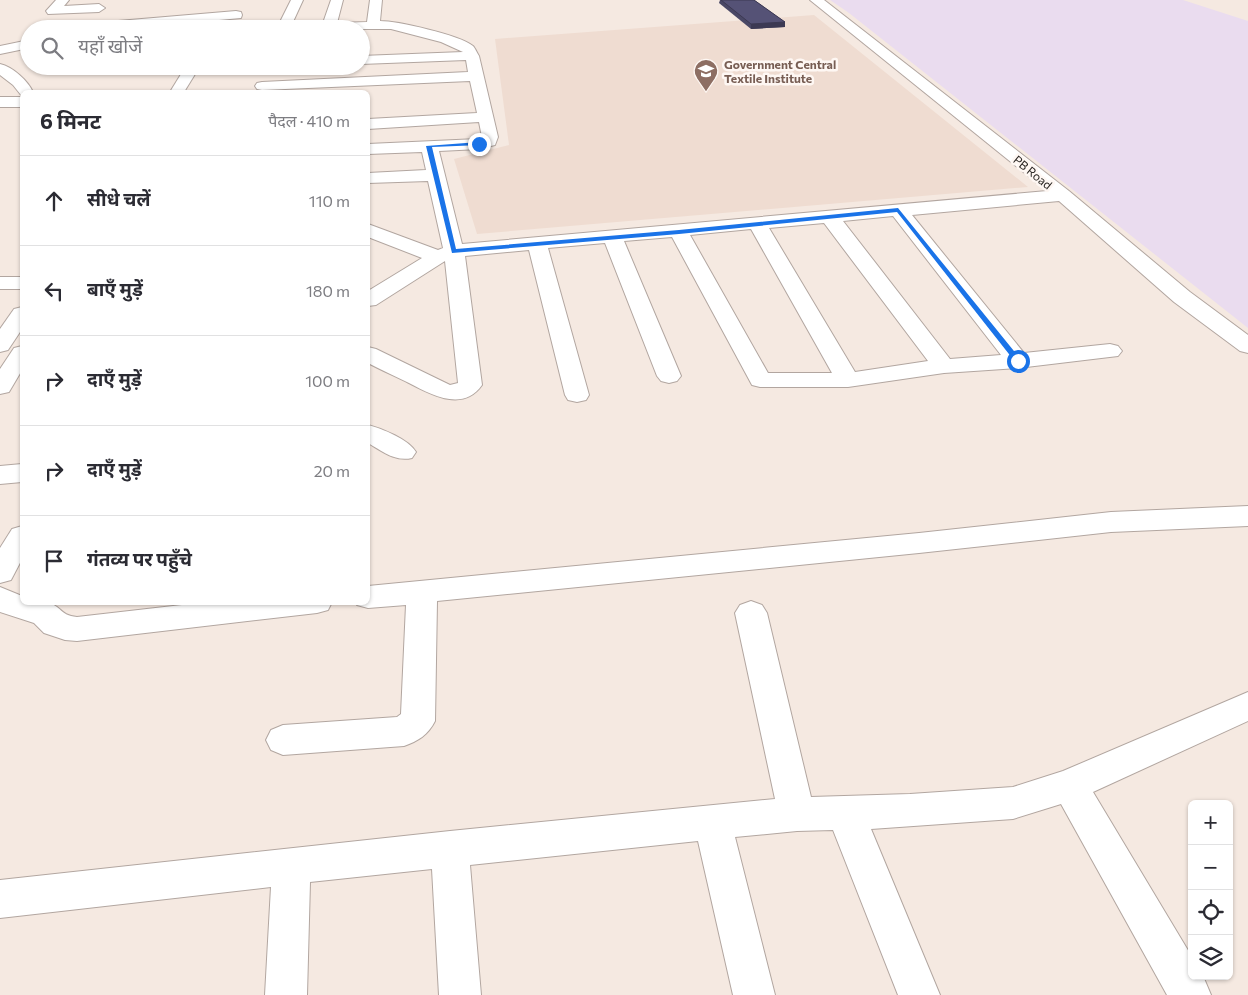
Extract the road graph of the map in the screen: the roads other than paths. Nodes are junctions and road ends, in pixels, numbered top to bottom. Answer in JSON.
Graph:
{"nodes":[{"id":1,"x":63,"y":0,"type":"edge"},
{"id":2,"x":235,"y":0,"type":"edge"},
{"id":3,"x":244,"y":0,"type":"edge"},
{"id":4,"x":297,"y":0,"type":"edge"},
{"id":5,"x":336,"y":0,"type":"edge"},
{"id":6,"x":376,"y":0,"type":"edge"},
{"id":7,"x":816,"y":0,"type":"edge"},
{"id":8,"x":112,"y":7,"type":"dead end"},
{"id":9,"x":230,"y":15,"type":"junction"},
{"id":10,"x":167,"y":20,"type":"edge"},
{"id":11,"x":225,"y":20,"type":"edge"},
{"id":12,"x":229,"y":20,"type":"edge"},
{"id":13,"x":287,"y":20,"type":"edge"},
{"id":14,"x":331,"y":20,"type":"edge"},
{"id":15,"x":370,"y":25,"type":"edge"},
{"id":16,"x":373,"y":25,"type":"junction"},
{"id":17,"x":20,"y":34,"type":"edge"},
{"id":18,"x":0,"y":36,"type":"edge"},
{"id":19,"x":446,"y":39,"type":"junction"},
{"id":20,"x":399,"y":41,"type":"dead end"},
{"id":21,"x":20,"y":46,"type":"edge"},
{"id":22,"x":0,"y":50,"type":"edge"},
{"id":23,"x":472,"y":56,"type":"junction"},
{"id":24,"x":370,"y":60,"type":"edge"},
{"id":25,"x":0,"y":68,"type":"edge"},
{"id":26,"x":193,"y":75,"type":"edge"},
{"id":27,"x":198,"y":75,"type":"edge"},
{"id":28,"x":477,"y":76,"type":"junction"},
{"id":29,"x":263,"y":84,"type":"edge"},
{"id":30,"x":24,"y":90,"type":"edge"},
{"id":31,"x":179,"y":90,"type":"edge"},
{"id":32,"x":194,"y":90,"type":"edge"},
{"id":33,"x":482,"y":94,"type":"junction"},
{"id":34,"x":463,"y":95,"type":"dead end"},
{"id":35,"x":0,"y":102,"type":"edge"},
{"id":36,"x":20,"y":102,"type":"edge"},
{"id":37,"x":486,"y":118,"type":"junction"},
{"id":38,"x":370,"y":124,"type":"edge"},
{"id":39,"x":429,"y":146,"type":"junction"},
{"id":40,"x":370,"y":149,"type":"edge"},
{"id":41,"x":436,"y":175,"type":"junction"},
{"id":42,"x":370,"y":178,"type":"edge"},
{"id":43,"x":1063,"y":195,"type":"junction"},
{"id":44,"x":898,"y":210,"type":"junction"},
{"id":45,"x":830,"y":217,"type":"junction"},
{"id":46,"x":757,"y":224,"type":"junction"},
{"id":47,"x":370,"y":231,"type":"edge"},
{"id":48,"x":679,"y":232,"type":"junction"},
{"id":49,"x":612,"y":236,"type":"junction"},
{"id":50,"x":537,"y":243,"type":"junction"},
{"id":51,"x":446,"y":254,"type":"junction"},
{"id":52,"x":0,"y":283,"type":"edge"},
{"id":53,"x":20,"y":284,"type":"edge"},
{"id":54,"x":372,"y":293,"type":"edge"},
{"id":55,"x":20,"y":317,"type":"edge"},
{"id":56,"x":0,"y":345,"type":"edge"},
{"id":57,"x":1248,"y":346,"type":"edge"},
{"id":58,"x":1110,"y":351,"type":"dead end"},
{"id":59,"x":370,"y":355,"type":"edge"},
{"id":60,"x":20,"y":356,"type":"edge"},
{"id":61,"x":1018,"y":361,"type":"junction"},
{"id":62,"x":944,"y":366,"type":"junction"},
{"id":63,"x":669,"y":376,"type":"dead end"},
{"id":64,"x":848,"y":380,"type":"junction"},
{"id":65,"x":0,"y":386,"type":"edge"},
{"id":66,"x":577,"y":395,"type":"dead end"},
{"id":67,"x":370,"y":434,"type":"edge"},
{"id":68,"x":403,"y":452,"type":"dead end"},
{"id":69,"x":20,"y":473,"type":"edge"},
{"id":70,"x":0,"y":474,"type":"edge"},
{"id":71,"x":1248,"y":516,"type":"edge"},
{"id":72,"x":20,"y":539,"type":"edge"},
{"id":73,"x":0,"y":572,"type":"edge"},
{"id":74,"x":422,"y":592,"type":"junction"},
{"id":75,"x":370,"y":597,"type":"edge"},
{"id":76,"x":0,"y":598,"type":"edge"},
{"id":77,"x":291,"y":605,"type":"edge"},
{"id":78,"x":751,"y":613,"type":"dead end"},
{"id":79,"x":1248,"y":706,"type":"edge"},
{"id":80,"x":283,"y":740,"type":"dead end"},
{"id":81,"x":1070,"y":785,"type":"junction"},
{"id":82,"x":845,"y":812,"type":"junction"},
{"id":83,"x":797,"y":814,"type":"junction"},
{"id":84,"x":712,"y":822,"type":"junction"},
{"id":85,"x":450,"y":849,"type":"junction"},
{"id":86,"x":291,"y":866,"type":"junction"},
{"id":87,"x":0,"y":899,"type":"edge"},
{"id":88,"x":286,"y":995,"type":"edge"},
{"id":89,"x":460,"y":995,"type":"edge"},
{"id":90,"x":754,"y":995,"type":"edge"},
{"id":91,"x":919,"y":995,"type":"edge"},
{"id":92,"x":1190,"y":995,"type":"edge"}],
"edges":[{"from":1,"to":8,"type":"street"},
{"from":2,"to":9,"type":"street"},
{"from":3,"to":9,"type":"street"},
{"from":4,"to":13,"type":"street"},
{"from":5,"to":14,"type":"street"},
{"from":6,"to":16,"type":"street"},
{"from":7,"to":43,"type":"street","name":"PB Road"},
{"from":9,"to":10,"type":"street"},
{"from":9,"to":11,"type":"street"},
{"from":9,"to":12,"type":"street"},
{"from":15,"to":16,"type":"street"},
{"from":16,"to":19,"type":"street"},
{"from":17,"to":18,"type":"street"},
{"from":19,"to":20,"type":"street"},
{"from":19,"to":23,"type":"street"},
{"from":21,"to":22,"type":"street"},
{"from":23,"to":24,"type":"street"},
{"from":23,"to":28,"type":"street"},
{"from":25,"to":30,"type":"street"},
{"from":26,"to":31,"type":"street"},
{"from":27,"to":32,"type":"street"},
{"from":28,"to":29,"type":"street"},
{"from":28,"to":33,"type":"street"},
{"from":33,"to":34,"type":"street"},
{"from":33,"to":37,"type":"street"},
{"from":35,"to":36,"type":"street"},
{"from":37,"to":38,"type":"street"},
{"from":37,"to":39,"type":"street"},
{"from":39,"to":40,"type":"street"},
{"from":39,"to":41,"type":"street"},
{"from":41,"to":42,"type":"street"},
{"from":41,"to":51,"type":"street"},
{"from":43,"to":44,"type":"street"},
{"from":43,"to":57,"type":"street","name":"PB Road"},
{"from":44,"to":45,"type":"street"},
{"from":44,"to":61,"type":"street"},
{"from":45,"to":46,"type":"street"},
{"from":45,"to":62,"type":"street"},
{"from":46,"to":48,"type":"street"},
{"from":46,"to":64,"type":"street"},
{"from":47,"to":51,"type":"street"},
{"from":48,"to":49,"type":"street"},
{"from":48,"to":64,"type":"street"},
{"from":49,"to":50,"type":"street"},
{"from":49,"to":63,"type":"street"},
{"from":50,"to":51,"type":"street"},
{"from":50,"to":66,"type":"street"},
{"from":51,"to":54,"type":"street"},
{"from":51,"to":59,"type":"street"},
{"from":52,"to":53,"type":"street"},
{"from":55,"to":56,"type":"street"},
{"from":58,"to":61,"type":"street"},
{"from":60,"to":65,"type":"street"},
{"from":61,"to":62,"type":"street"},
{"from":62,"to":64,"type":"street"},
{"from":67,"to":68,"type":"street"},
{"from":69,"to":70,"type":"street"},
{"from":71,"to":74,"type":"street"},
{"from":72,"to":73,"type":"street"},
{"from":74,"to":75,"type":"street"},
{"from":74,"to":80,"type":"street"},
{"from":76,"to":77,"type":"street"},
{"from":78,"to":83,"type":"street"},
{"from":79,"to":81,"type":"street"},
{"from":81,"to":82,"type":"street"},
{"from":81,"to":92,"type":"street"},
{"from":82,"to":83,"type":"street"},
{"from":82,"to":91,"type":"street"},
{"from":83,"to":84,"type":"street"},
{"from":84,"to":85,"type":"street"},
{"from":84,"to":90,"type":"street"},
{"from":85,"to":86,"type":"street"},
{"from":85,"to":89,"type":"street"},
{"from":86,"to":87,"type":"street"},
{"from":86,"to":88,"type":"street"}]}
